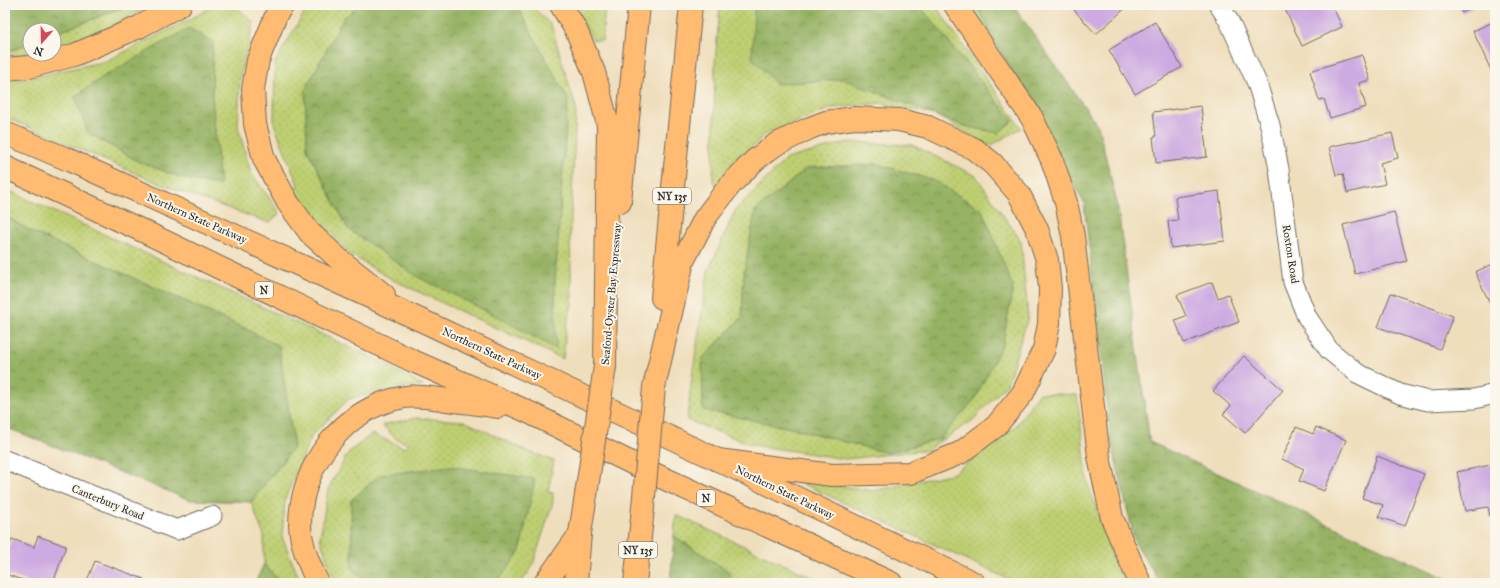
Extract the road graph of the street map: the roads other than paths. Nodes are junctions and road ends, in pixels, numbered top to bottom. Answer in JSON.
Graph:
{"nodes":[{"id":1,"x":180,"y":5,"type":"edge"},
{"id":2,"x":283,"y":5,"type":"edge"},
{"id":3,"x":561,"y":5,"type":"edge"},
{"id":4,"x":639,"y":5,"type":"edge"},
{"id":5,"x":690,"y":5,"type":"edge"},
{"id":6,"x":955,"y":5,"type":"edge"},
{"id":7,"x":1219,"y":5,"type":"edge"},
{"id":8,"x":5,"y":69,"type":"edge"},
{"id":9,"x":5,"y":133,"type":"edge"},
{"id":10,"x":5,"y":167,"type":"edge"},
{"id":11,"x":427,"y":323,"type":"junction"},
{"id":12,"x":605,"y":366,"type":"junction"},
{"id":13,"x":654,"y":387,"type":"junction"},
{"id":14,"x":1495,"y":394,"type":"edge"},
{"id":15,"x":524,"y":410,"type":"junction"},
{"id":16,"x":5,"y":460,"type":"edge"},
{"id":17,"x":718,"y":460,"type":"junction"},
{"id":18,"x":212,"y":516,"type":"dead end"},
{"id":19,"x":580,"y":533,"type":"junction"},
{"id":20,"x":318,"y":583,"type":"edge"},
{"id":21,"x":545,"y":583,"type":"edge"},
{"id":22,"x":576,"y":583,"type":"edge"},
{"id":23,"x":635,"y":583,"type":"edge"},
{"id":24,"x":891,"y":583,"type":"edge"},
{"id":25,"x":974,"y":583,"type":"edge"},
{"id":26,"x":1140,"y":583,"type":"edge"}],
"edges":[{"from":1,"to":8,"type":"highway"},
{"from":2,"to":11,"type":"highway"},
{"from":3,"to":12,"type":"highway"},
{"from":4,"to":12,"type":"highway","name":"Seaford-Oyster Bay Expressway"},
{"from":5,"to":13,"type":"highway","number":"NY 135"},
{"from":6,"to":26,"type":"highway"},
{"from":7,"to":14,"type":"street","name":"Roxton Road"},
{"from":9,"to":11,"type":"highway","name":"Northern State Parkway"},
{"from":10,"to":15,"type":"highway","number":"N"},
{"from":11,"to":17,"type":"highway","name":"Northern State Parkway"},
{"from":12,"to":19,"type":"highway","name":"Seaford-Oyster Bay Expressway","bridge":true},
{"from":13,"to":17,"type":"highway"},
{"from":13,"to":23,"type":"highway","number":"NY 135","bridge":true},
{"from":15,"to":20,"type":"highway"},
{"from":15,"to":24,"type":"highway","number":"N"},
{"from":16,"to":18,"type":"street","name":"Canterbury Road"},
{"from":17,"to":25,"type":"highway","name":"Northern State Parkway"},
{"from":19,"to":21,"type":"highway"},
{"from":19,"to":22,"type":"highway","name":"Seaford-Oyster Bay Expressway"}]}
